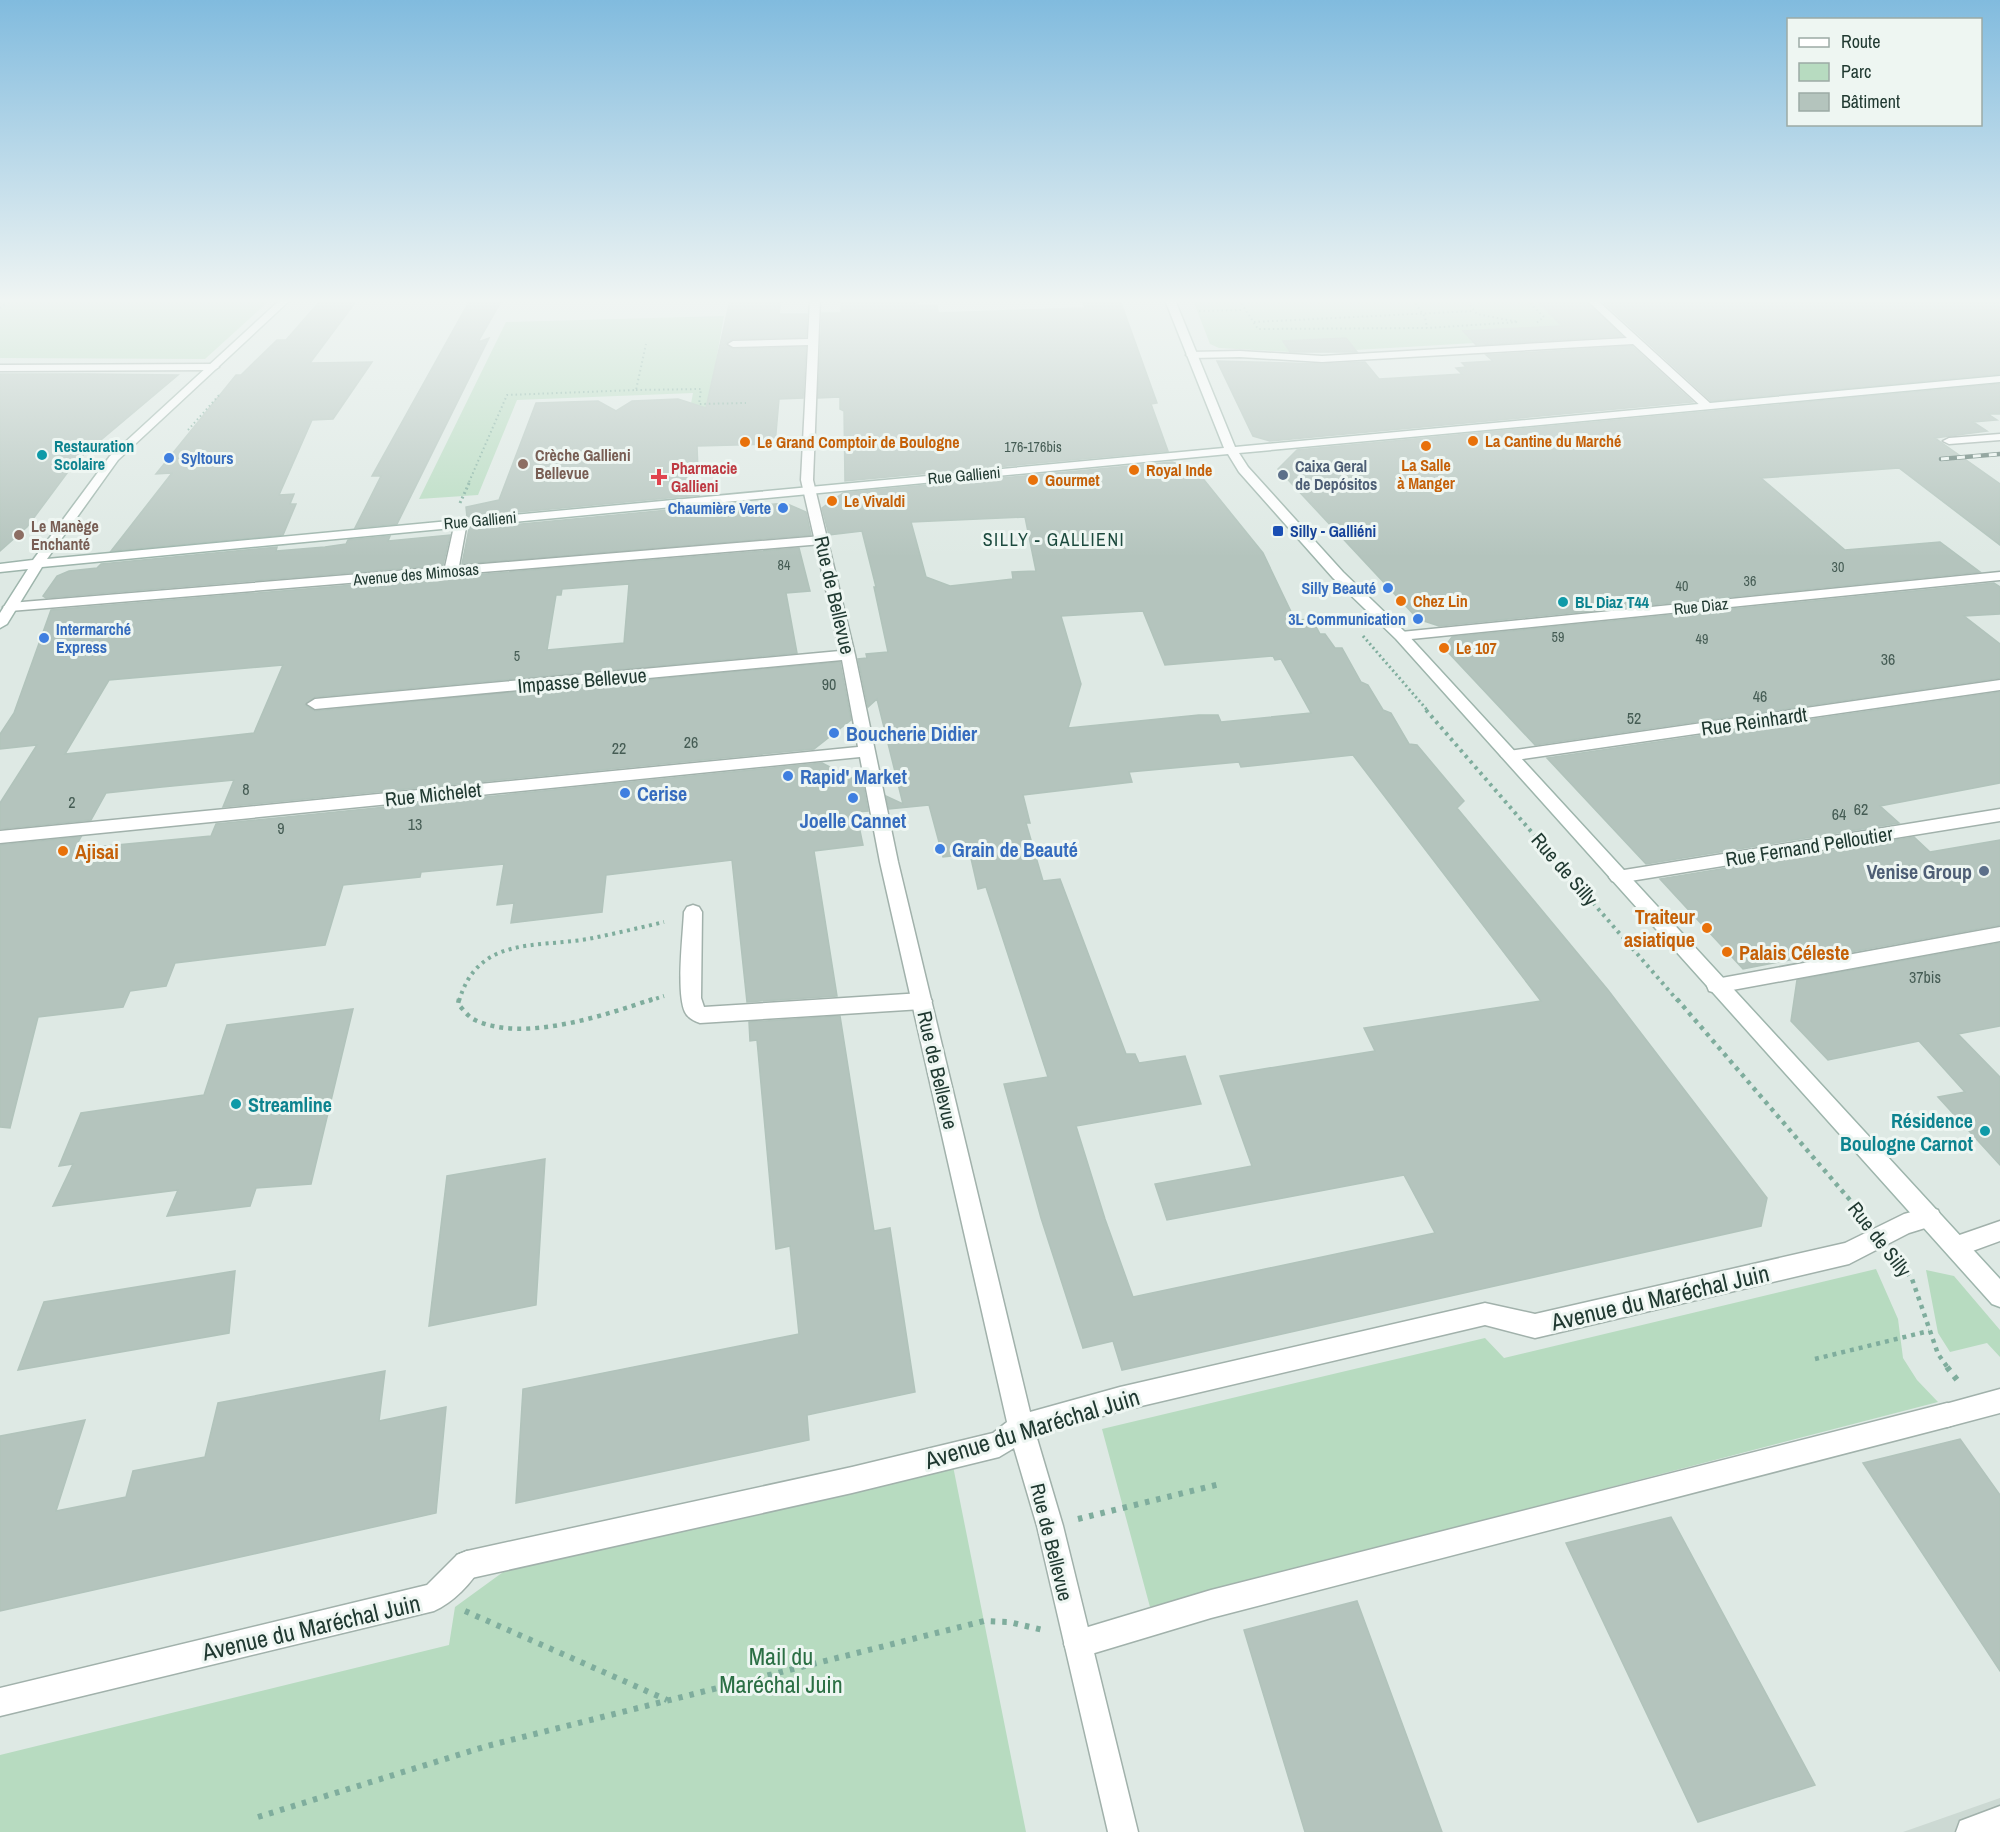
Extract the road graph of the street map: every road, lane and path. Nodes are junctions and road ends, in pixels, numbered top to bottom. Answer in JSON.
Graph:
{"nodes":[{"id":1,"x":194,"y":385,"type":"edge"},
{"id":2,"x":637,"y":385,"type":"edge"},
{"id":3,"x":811,"y":385,"type":"edge"},
{"id":4,"x":1204,"y":385,"type":"edge"},
{"id":5,"x":1684,"y":385,"type":"edge"},
{"id":6,"x":1930,"y":385,"type":"edge"},
{"id":7,"x":636,"y":390,"type":"junction"},
{"id":8,"x":746,"y":403,"type":"dead end"},
{"id":9,"x":1707,"y":406,"type":"junction"},
{"id":10,"x":2000,"y":437,"type":"edge"},
{"id":11,"x":1949,"y":441,"type":"dead end"},
{"id":12,"x":1232,"y":450,"type":"junction"},
{"id":13,"x":809,"y":490,"type":"junction"},
{"id":14,"x":455,"y":523,"type":"junction"},
{"id":15,"x":822,"y":540,"type":"junction"},
{"id":16,"x":37,"y":563,"type":"junction"},
{"id":17,"x":0,"y":568,"type":"edge"},
{"id":18,"x":451,"y":571,"type":"junction"},
{"id":19,"x":2000,"y":576,"type":"edge"},
{"id":20,"x":10,"y":607,"type":"junction"},
{"id":21,"x":0,"y":624,"type":"edge"},
{"id":22,"x":1360,"y":633,"type":"dead end"},
{"id":23,"x":1401,"y":636,"type":"junction"},
{"id":24,"x":848,"y":655,"type":"junction"},
{"id":25,"x":2000,"y":685,"type":"edge"},
{"id":26,"x":315,"y":704,"type":"dead end"},
{"id":27,"x":867,"y":751,"type":"junction"},
{"id":28,"x":1509,"y":756,"type":"junction"},
{"id":29,"x":2000,"y":815,"type":"edge"},
{"id":30,"x":0,"y":837,"type":"edge"},
{"id":31,"x":1618,"y":877,"type":"junction"},
{"id":32,"x":693,"y":912,"type":"joint"},
{"id":33,"x":2000,"y":934,"type":"edge"},
{"id":34,"x":691,"y":986,"type":"junction"},
{"id":35,"x":1716,"y":986,"type":"junction"},
{"id":36,"x":922,"y":1001,"type":"junction"},
{"id":37,"x":1930,"y":1217,"type":"junction"},
{"id":38,"x":2000,"y":1231,"type":"edge"},
{"id":39,"x":1881,"y":1237,"type":"junction"},
{"id":40,"x":1956,"y":1246,"type":"junction"},
{"id":41,"x":2000,"y":1296,"type":"edge"},
{"id":42,"x":1929,"y":1331,"type":"junction"},
{"id":43,"x":1815,"y":1359,"type":"dead end"},
{"id":44,"x":1998,"y":1402,"type":"edge"},
{"id":45,"x":1021,"y":1426,"type":"junction"},
{"id":46,"x":1220,"y":1484,"type":"dead end"},
{"id":47,"x":1050,"y":1526,"type":"junction"},
{"id":48,"x":434,"y":1598,"type":"junction"},
{"id":49,"x":1046,"y":1630,"type":"dead end"},
{"id":50,"x":1078,"y":1644,"type":"junction"},
{"id":51,"x":668,"y":1701,"type":"junction"},
{"id":52,"x":0,"y":1702,"type":"edge"},
{"id":53,"x":258,"y":1816,"type":"dead end"},
{"id":54,"x":2000,"y":1821,"type":"edge"},
{"id":55,"x":1122,"y":1832,"type":"edge"},
{"id":56,"x":1971,"y":1832,"type":"edge"}],
"edges":[{"from":1,"to":16,"type":"street"},
{"from":2,"to":7,"type":"path"},
{"from":3,"to":13,"type":"street","name":"Rue de Bellevue"},
{"from":4,"to":12,"type":"street","name":"Rue de Silly"},
{"from":5,"to":9,"type":"street"},
{"from":6,"to":9,"type":"street","name":"Rue Gallieni"},
{"from":7,"to":8,"type":"path"},
{"from":7,"to":14,"type":"path"},
{"from":9,"to":12,"type":"street","name":"Rue Gallieni"},
{"from":10,"to":11,"type":"street"},
{"from":12,"to":13,"type":"street","name":"Rue Gallieni"},
{"from":12,"to":23,"type":"street","name":"Rue de Silly"},
{"from":13,"to":14,"type":"street","name":"Rue Gallieni"},
{"from":13,"to":15,"type":"street","name":"Rue de Bellevue"},
{"from":14,"to":16,"type":"street","name":"Rue Gallieni"},
{"from":14,"to":18,"type":"street"},
{"from":15,"to":18,"type":"street","name":"Avenue des Mimosas"},
{"from":15,"to":24,"type":"street","name":"Rue de Bellevue"},
{"from":16,"to":17,"type":"street","name":"Rue Gallieni"},
{"from":16,"to":20,"type":"street"},
{"from":18,"to":20,"type":"street","name":"Avenue des Mimosas"},
{"from":19,"to":23,"type":"street","name":"Rue Diaz"},
{"from":20,"to":21,"type":"street"},
{"from":22,"to":39,"type":"path","name":"Rue de Silly"},
{"from":23,"to":28,"type":"street","name":"Rue de Silly"},
{"from":24,"to":26,"type":"street","name":"Impasse Bellevue"},
{"from":24,"to":27,"type":"street","name":"Rue de Bellevue"},
{"from":25,"to":28,"type":"street","name":"Rue Reinhardt"},
{"from":27,"to":30,"type":"street","name":"Rue Michelet"},
{"from":27,"to":36,"type":"street","name":"Rue de Bellevue"},
{"from":28,"to":31,"type":"street","name":"Rue de Silly"},
{"from":29,"to":31,"type":"street","name":"Rue Fernand Pelloutier"},
{"from":31,"to":35,"type":"street","name":"Rue de Silly"},
{"from":32,"to":34,"type":"street"},
{"from":32,"to":34,"type":"path"},
{"from":33,"to":35,"type":"street"},
{"from":34,"to":36,"type":"street"},
{"from":35,"to":37,"type":"street","name":"Rue de Silly"},
{"from":36,"to":45,"type":"street","name":"Rue de Bellevue"},
{"from":37,"to":39,"type":"street","name":"Avenue du Maréchal Juin"},
{"from":37,"to":40,"type":"street","name":"Rue de Silly"},
{"from":38,"to":40,"type":"street"},
{"from":39,"to":42,"type":"path","name":"Rue de Silly"},
{"from":39,"to":45,"type":"street","name":"Avenue du Maréchal Juin"},
{"from":40,"to":41,"type":"street","name":"Rue de Silly"},
{"from":42,"to":43,"type":"path"},
{"from":42,"to":44,"type":"path","name":"Rue de Silly"},
{"from":44,"to":50,"type":"street"},
{"from":45,"to":47,"type":"street","name":"Rue de Bellevue"},
{"from":45,"to":48,"type":"street","name":"Avenue du Maréchal Juin"},
{"from":46,"to":47,"type":"path"},
{"from":47,"to":50,"type":"street","name":"Rue de Bellevue"},
{"from":48,"to":51,"type":"path"},
{"from":48,"to":52,"type":"street","name":"Avenue du Maréchal Juin"},
{"from":49,"to":51,"type":"path"},
{"from":50,"to":55,"type":"street","name":"Rue de Bellevue"},
{"from":51,"to":53,"type":"path"},
{"from":54,"to":56,"type":"street"}]}
